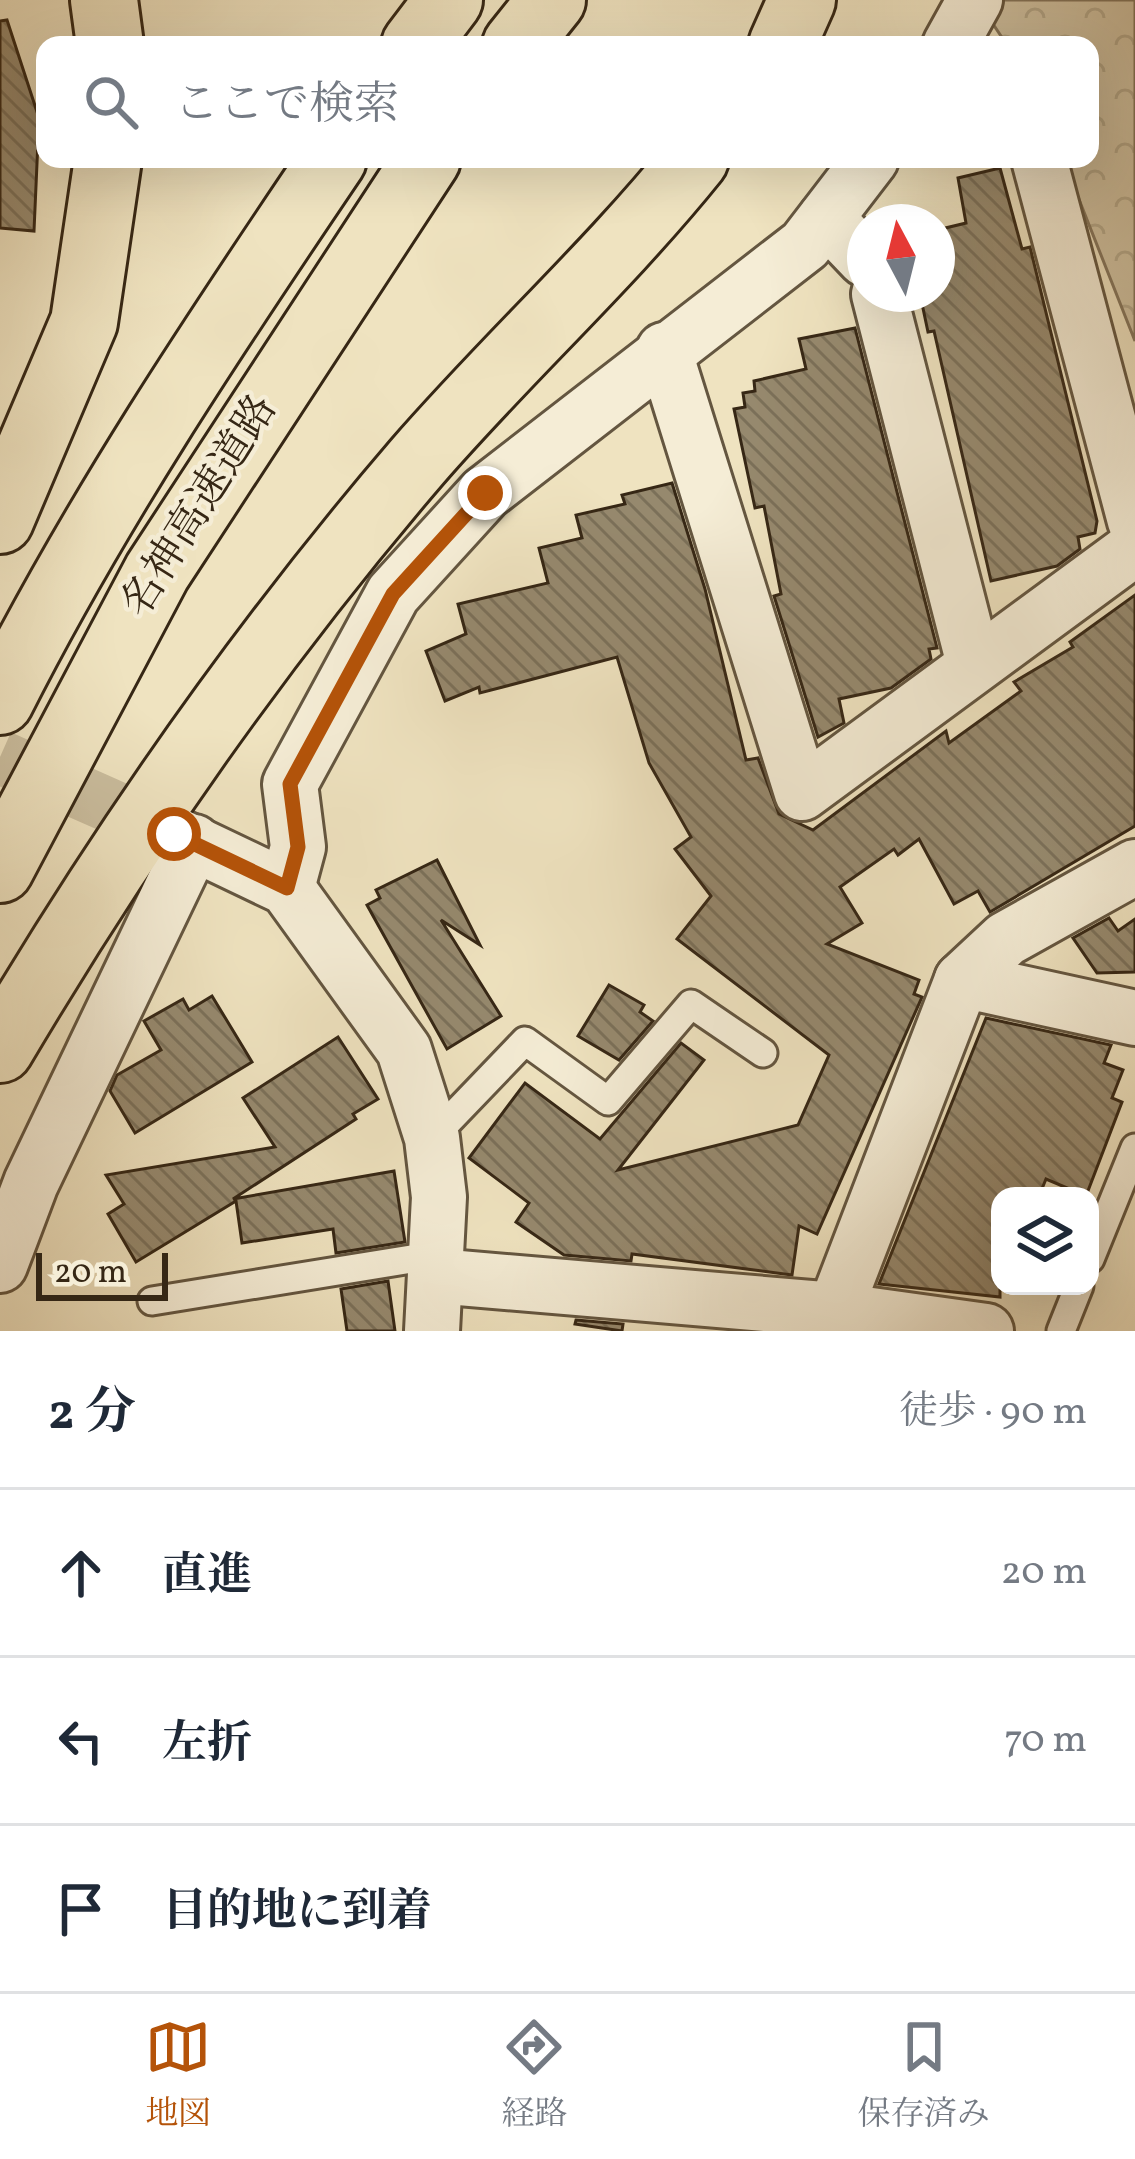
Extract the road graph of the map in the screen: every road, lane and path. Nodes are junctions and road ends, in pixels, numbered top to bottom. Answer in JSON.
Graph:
{"nodes":[{"id":1,"x":104,"y":0,"type":"edge"},
{"id":2,"x":448,"y":0,"type":"edge"},
{"id":3,"x":552,"y":0,"type":"edge"},
{"id":4,"x":802,"y":0,"type":"edge"},
{"id":5,"x":976,"y":0,"type":"edge"},
{"id":6,"x":109,"y":36,"type":"edge"},
{"id":7,"x":422,"y":36,"type":"edge"},
{"id":8,"x":523,"y":36,"type":"edge"},
{"id":9,"x":786,"y":36,"type":"edge"},
{"id":10,"x":955,"y":36,"type":"edge"},
{"id":11,"x":107,"y":168,"type":"edge"},
{"id":12,"x":327,"y":168,"type":"edge"},
{"id":13,"x":421,"y":168,"type":"edge"},
{"id":14,"x":688,"y":168,"type":"edge"},
{"id":15,"x":864,"y":168,"type":"edge"},
{"id":16,"x":1041,"y":168,"type":"edge"},
{"id":17,"x":826,"y":218,"type":"junction"},
{"id":18,"x":847,"y":240,"type":"edge"},
{"id":19,"x":884,"y":312,"type":"edge"},
{"id":20,"x":664,"y":350,"type":"junction"},
{"id":21,"x":0,"y":520,"type":"edge"},
{"id":22,"x":1135,"y":521,"type":"edge"},
{"id":23,"x":1135,"y":548,"type":"edge"},
{"id":24,"x":974,"y":664,"type":"junction"},
{"id":25,"x":0,"y":701,"type":"edge"},
{"id":26,"x":1135,"y":867,"type":"edge"},
{"id":27,"x":0,"y":869,"type":"edge"},
{"id":28,"x":287,"y":888,"type":"junction"},
{"id":29,"x":962,"y":980,"type":"junction"},
{"id":30,"x":1135,"y":1018,"type":"edge"},
{"id":31,"x":0,"y":1049,"type":"edge"},
{"id":32,"x":763,"y":1053,"type":"dead end"},
{"id":33,"x":432,"y":1138,"type":"junction"},
{"id":34,"x":1135,"y":1148,"type":"edge"},
{"id":35,"x":1099,"y":1237,"type":"edge"},
{"id":36,"x":0,"y":1264,"type":"edge"},
{"id":37,"x":436,"y":1265,"type":"junction"},
{"id":38,"x":1075,"y":1295,"type":"edge"},
{"id":39,"x":152,"y":1301,"type":"dead end"},
{"id":40,"x":836,"y":1310,"type":"junction"},
{"id":41,"x":432,"y":1331,"type":"edge"},
{"id":42,"x":986,"y":1331,"type":"edge"},
{"id":43,"x":1060,"y":1331,"type":"edge"}],
"edges":[{"from":1,"to":6,"type":"highway"},
{"from":2,"to":7,"type":"highway"},
{"from":3,"to":8,"type":"highway"},
{"from":4,"to":9,"type":"highway"},
{"from":5,"to":10,"type":"street"},
{"from":11,"to":21,"type":"highway"},
{"from":12,"to":25,"type":"highway","name":"名神高速道路"},
{"from":13,"to":27,"type":"highway","name":"名神高速道路"},
{"from":14,"to":31,"type":"highway"},
{"from":15,"to":17,"type":"street"},
{"from":16,"to":22,"type":"street"},
{"from":17,"to":18,"type":"street"},
{"from":17,"to":20,"type":"street"},
{"from":19,"to":24,"type":"street"},
{"from":20,"to":24,"type":"street"},
{"from":20,"to":28,"type":"street"},
{"from":23,"to":24,"type":"street"},
{"from":26,"to":29,"type":"street"},
{"from":28,"to":33,"type":"street"},
{"from":28,"to":36,"type":"street"},
{"from":29,"to":30,"type":"street"},
{"from":29,"to":40,"type":"street"},
{"from":32,"to":33,"type":"lane"},
{"from":33,"to":37,"type":"street"},
{"from":34,"to":35,"type":"lane"},
{"from":37,"to":39,"type":"lane"},
{"from":37,"to":40,"type":"street"},
{"from":37,"to":41,"type":"street"},
{"from":38,"to":43,"type":"lane"},
{"from":40,"to":42,"type":"street"}]}
